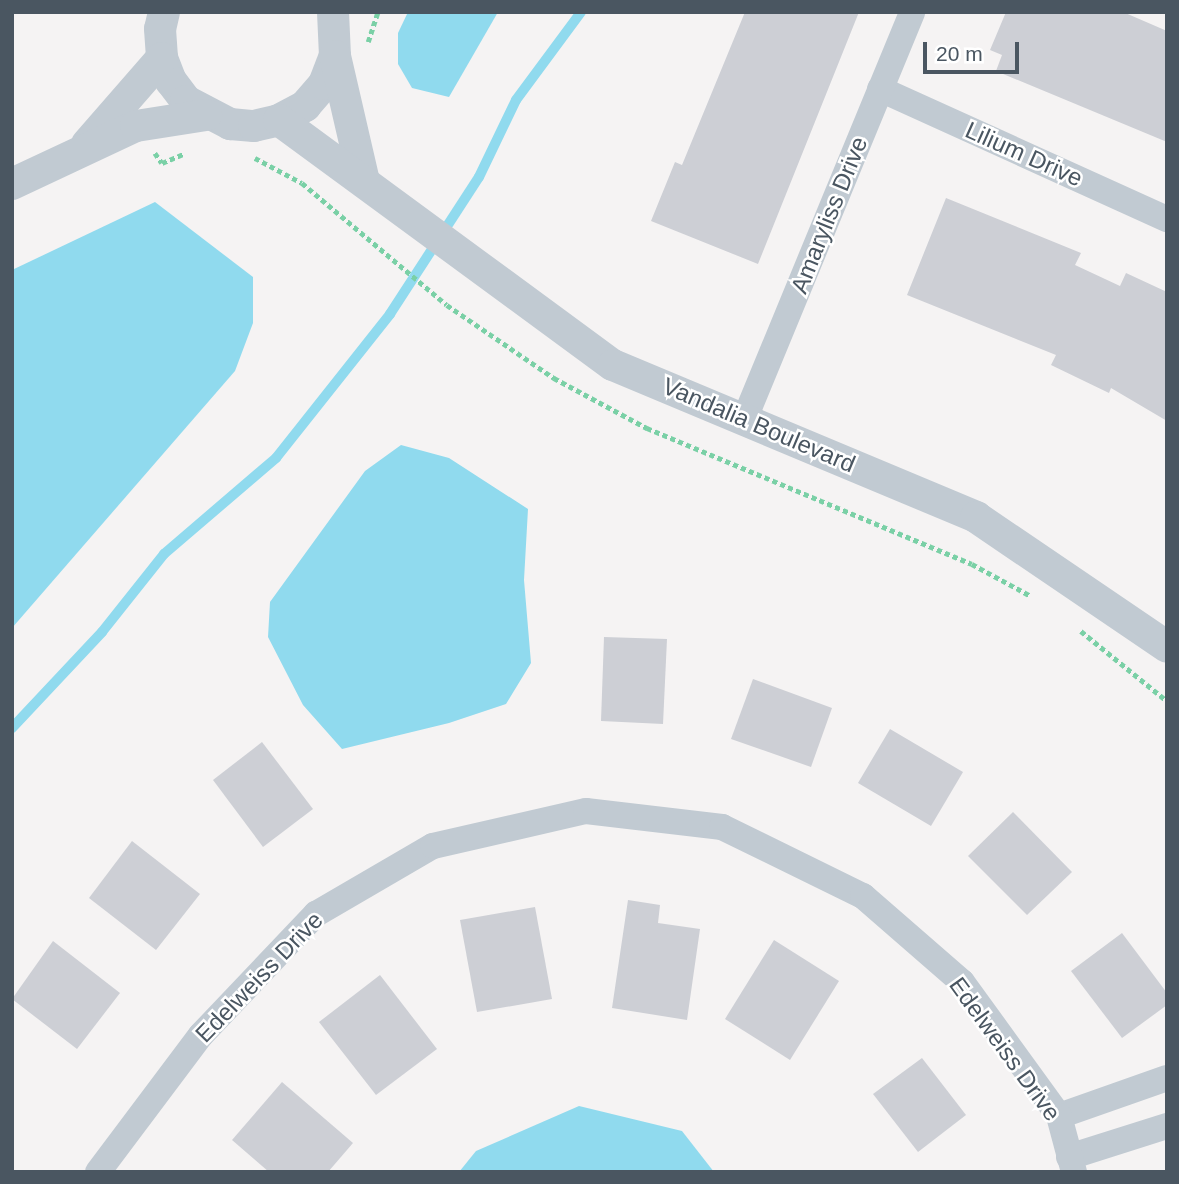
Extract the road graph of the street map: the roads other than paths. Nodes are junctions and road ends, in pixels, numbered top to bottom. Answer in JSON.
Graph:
{"nodes":[{"id":1,"x":164,"y":12,"type":"edge"},
{"id":2,"x":912,"y":12,"type":"edge"},
{"id":3,"x":336,"y":15,"type":"edge"},
{"id":4,"x":335,"y":56,"type":"junction"},
{"id":5,"x":162,"y":58,"type":"junction"},
{"id":6,"x":880,"y":89,"type":"junction"},
{"id":7,"x":206,"y":115,"type":"junction"},
{"id":8,"x":279,"y":120,"type":"junction"},
{"id":9,"x":77,"y":156,"type":"junction"},
{"id":10,"x":364,"y":182,"type":"junction"},
{"id":11,"x":12,"y":184,"type":"edge"},
{"id":12,"x":1167,"y":219,"type":"edge"},
{"id":13,"x":746,"y":418,"type":"junction"},
{"id":14,"x":1167,"y":647,"type":"edge"},
{"id":15,"x":1167,"y":1078,"type":"edge"},
{"id":16,"x":1059,"y":1116,"type":"junction"},
{"id":17,"x":1167,"y":1126,"type":"edge"},
{"id":18,"x":1071,"y":1164,"type":"edge"},
{"id":19,"x":98,"y":1172,"type":"edge"}],
"edges":[{"from":1,"to":5,"type":"street"},
{"from":2,"to":6,"type":"street","name":"Amaryliss Drive"},
{"from":3,"to":4,"type":"street"},
{"from":4,"to":8,"type":"street"},
{"from":4,"to":10,"type":"street"},
{"from":5,"to":7,"type":"street"},
{"from":5,"to":9,"type":"street"},
{"from":6,"to":12,"type":"street","name":"Lilium Drive"},
{"from":6,"to":13,"type":"street","name":"Amaryliss Drive"},
{"from":7,"to":8,"type":"street"},
{"from":7,"to":9,"type":"street"},
{"from":8,"to":10,"type":"street","name":"Vandalia Boulevard"},
{"from":9,"to":11,"type":"street"},
{"from":10,"to":13,"type":"street","name":"Vandalia Boulevard"},
{"from":13,"to":14,"type":"street","name":"Vandalia Boulevard"},
{"from":15,"to":16,"type":"street"},
{"from":16,"to":18,"type":"street","name":"Edelweiss Drive"},
{"from":16,"to":19,"type":"street","name":"Edelweiss Drive"},
{"from":17,"to":18,"type":"street"}]}
